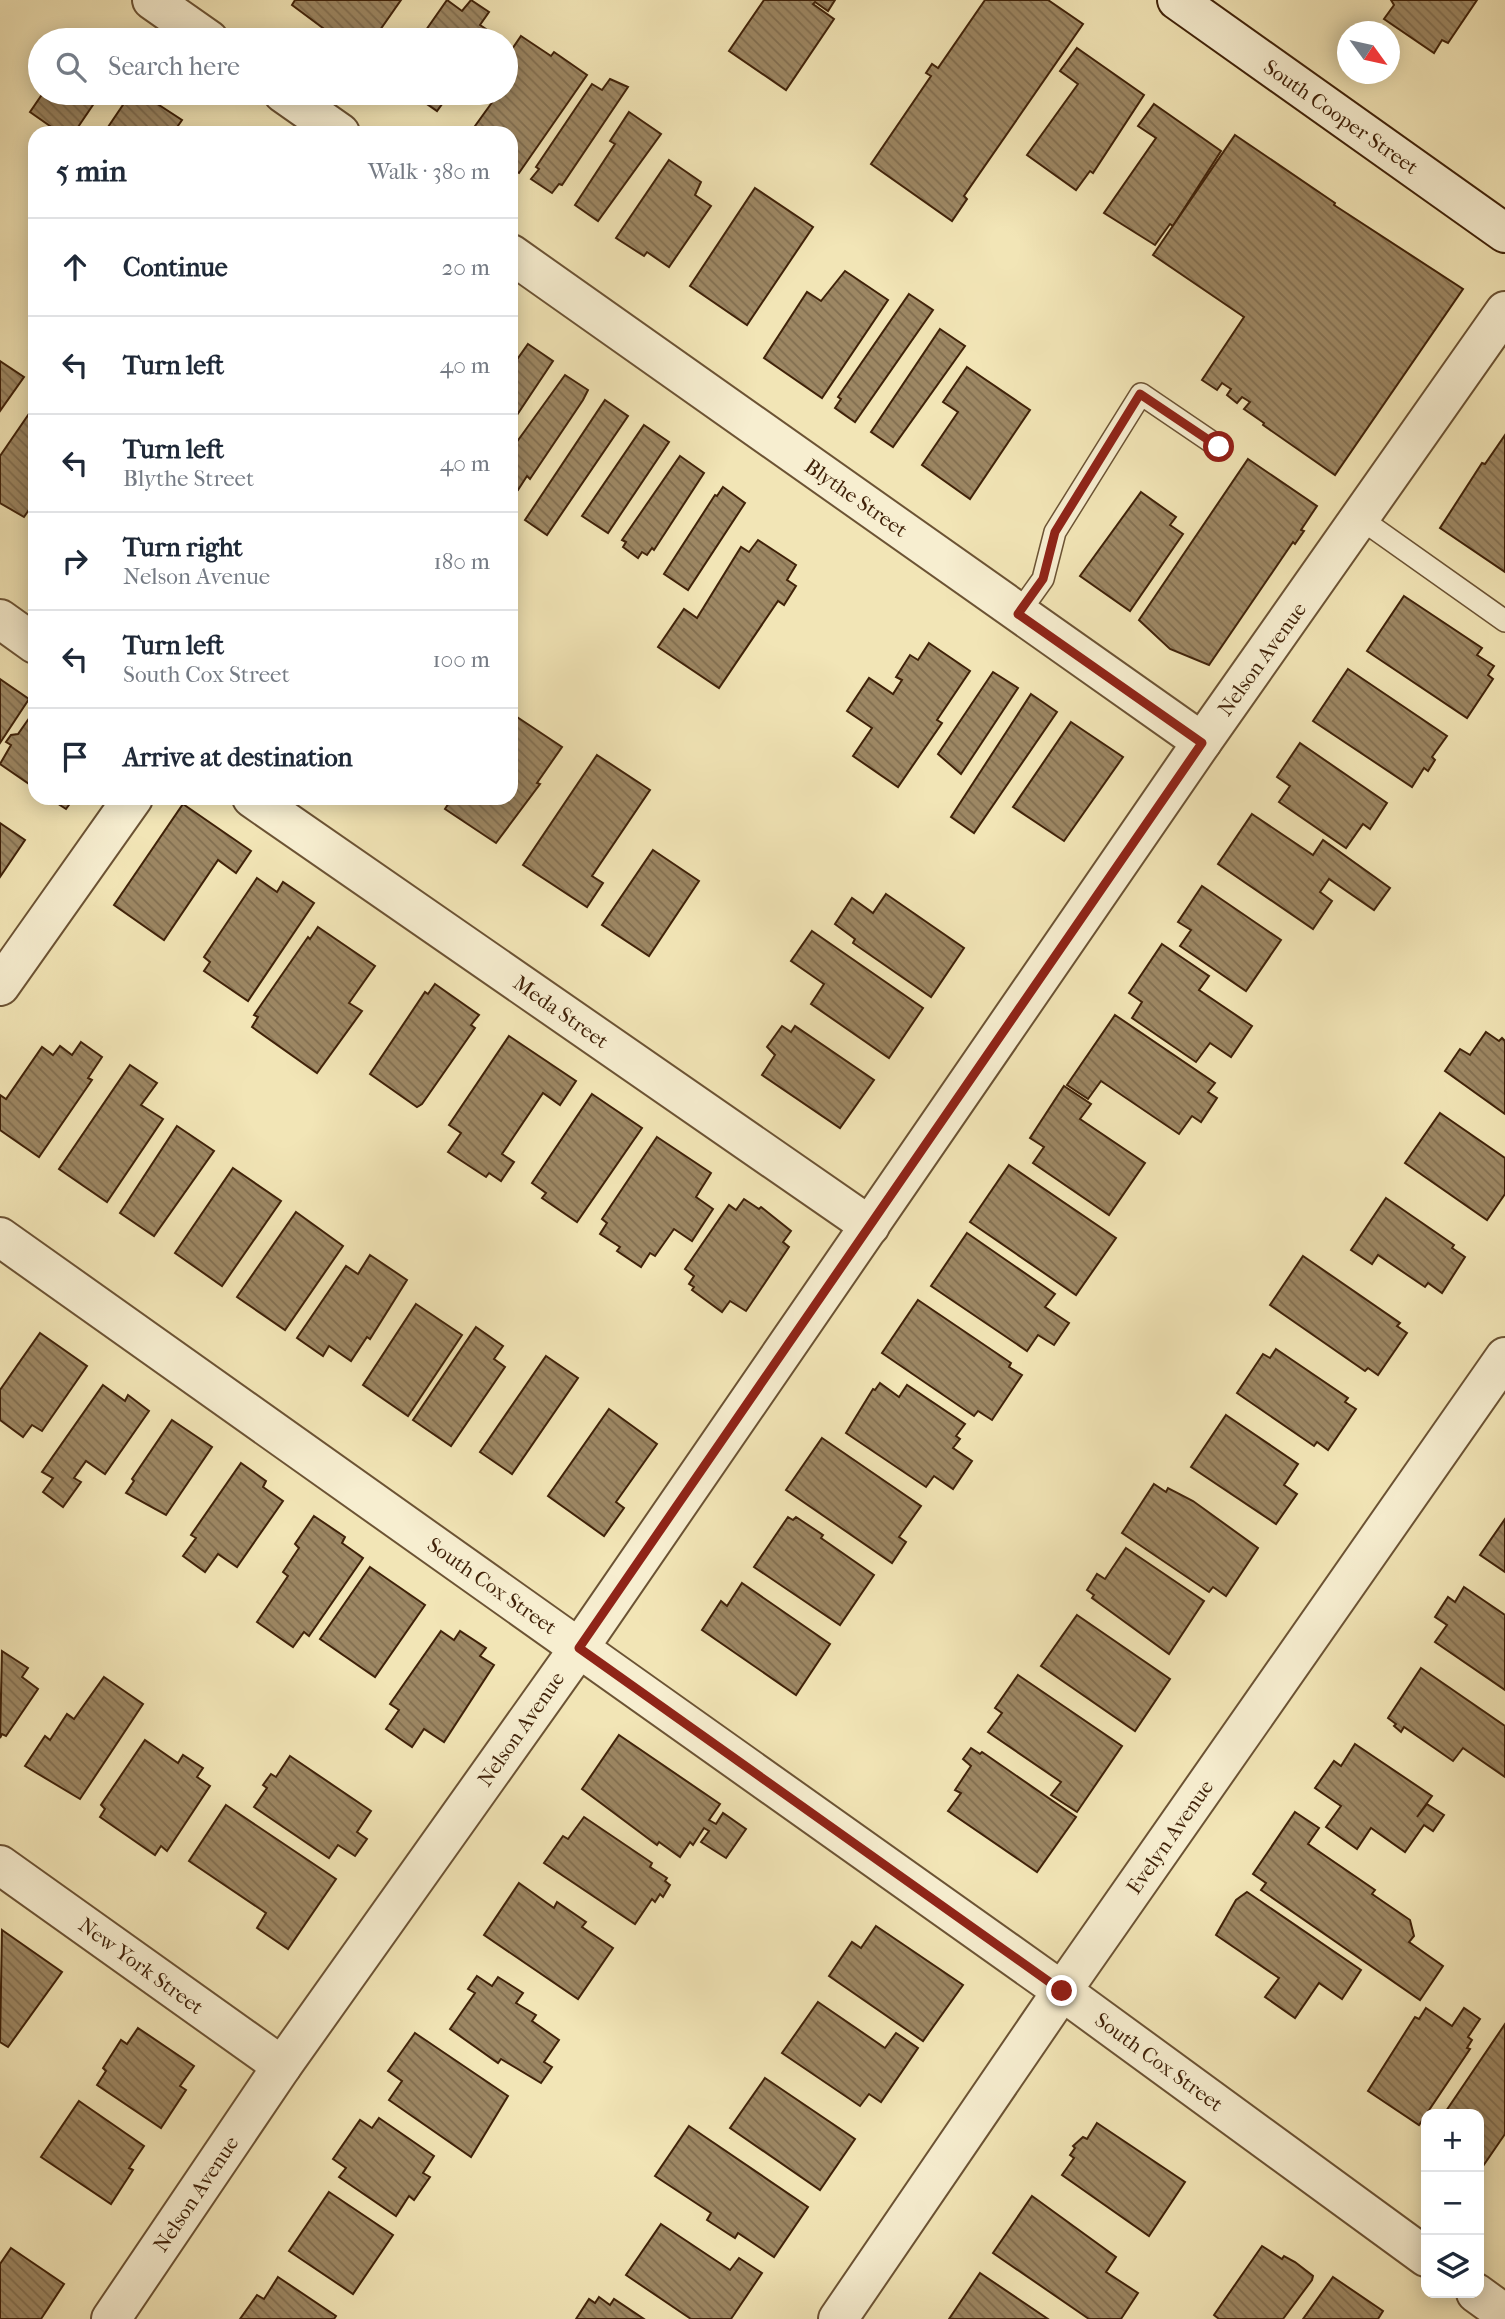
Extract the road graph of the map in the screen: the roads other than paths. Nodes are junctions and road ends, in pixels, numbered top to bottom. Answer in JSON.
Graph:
{"nodes":[{"id":1,"x":152,"y":0,"type":"edge"},
{"id":2,"x":1177,"y":0,"type":"edge"},
{"id":3,"x":192,"y":28,"type":"edge"},
{"id":4,"x":300,"y":105,"type":"edge"},
{"id":5,"x":330,"y":126,"type":"edge"},
{"id":6,"x":1502,"y":225,"type":"edge"},
{"id":7,"x":518,"y":259,"type":"edge"},
{"id":8,"x":1505,"y":311,"type":"edge"},
{"id":9,"x":1219,"y":447,"type":"dead end"},
{"id":10,"x":1362,"y":519,"type":"junction"},
{"id":11,"x":1018,"y":614,"type":"junction"},
{"id":12,"x":0,"y":619,"type":"edge"},
{"id":13,"x":1505,"y":621,"type":"edge"},
{"id":14,"x":28,"y":639,"type":"edge"},
{"id":15,"x":1202,"y":743,"type":"junction"},
{"id":16,"x":128,"y":805,"type":"edge"},
{"id":17,"x":262,"y":805,"type":"edge"},
{"id":18,"x":0,"y":986,"type":"edge"},
{"id":19,"x":870,"y":1226,"type":"junction"},
{"id":20,"x":0,"y":1237,"type":"edge"},
{"id":21,"x":1505,"y":1357,"type":"edge"},
{"id":22,"x":579,"y":1648,"type":"junction"},
{"id":23,"x":0,"y":1865,"type":"edge"},
{"id":24,"x":1062,"y":1991,"type":"junction"},
{"id":25,"x":282,"y":2066,"type":"junction"},
{"id":26,"x":1421,"y":2253,"type":"edge"},
{"id":27,"x":1483,"y":2298,"type":"edge"},
{"id":28,"x":1505,"y":2314,"type":"edge"},
{"id":29,"x":111,"y":2319,"type":"edge"},
{"id":30,"x":838,"y":2319,"type":"edge"}],
"edges":[{"from":1,"to":3,"type":"street"},
{"from":2,"to":6,"type":"street","name":"South Cooper Street"},
{"from":4,"to":5,"type":"street"},
{"from":7,"to":11,"type":"street","name":"Blythe Street"},
{"from":8,"to":10,"type":"street","name":"Nelson Avenue"},
{"from":9,"to":11,"type":"lane"},
{"from":10,"to":13,"type":"lane"},
{"from":10,"to":15,"type":"street","name":"Nelson Avenue"},
{"from":11,"to":15,"type":"street","name":"Blythe Street"},
{"from":12,"to":14,"type":"street"},
{"from":15,"to":19,"type":"street","name":"Nelson Avenue"},
{"from":16,"to":18,"type":"street"},
{"from":17,"to":19,"type":"street","name":"Meda Street"},
{"from":19,"to":22,"type":"street","name":"Nelson Avenue"},
{"from":20,"to":22,"type":"street","name":"South Cox Street"},
{"from":21,"to":24,"type":"street","name":"Evelyn Avenue"},
{"from":22,"to":24,"type":"street","name":"South Cox Street"},
{"from":22,"to":25,"type":"street","name":"Nelson Avenue"},
{"from":23,"to":25,"type":"street","name":"New York Street"},
{"from":24,"to":26,"type":"street","name":"South Cox Street"},
{"from":24,"to":30,"type":"street","name":"Evelyn Avenue"},
{"from":25,"to":29,"type":"street","name":"Nelson Avenue"},
{"from":27,"to":28,"type":"street"}]}
